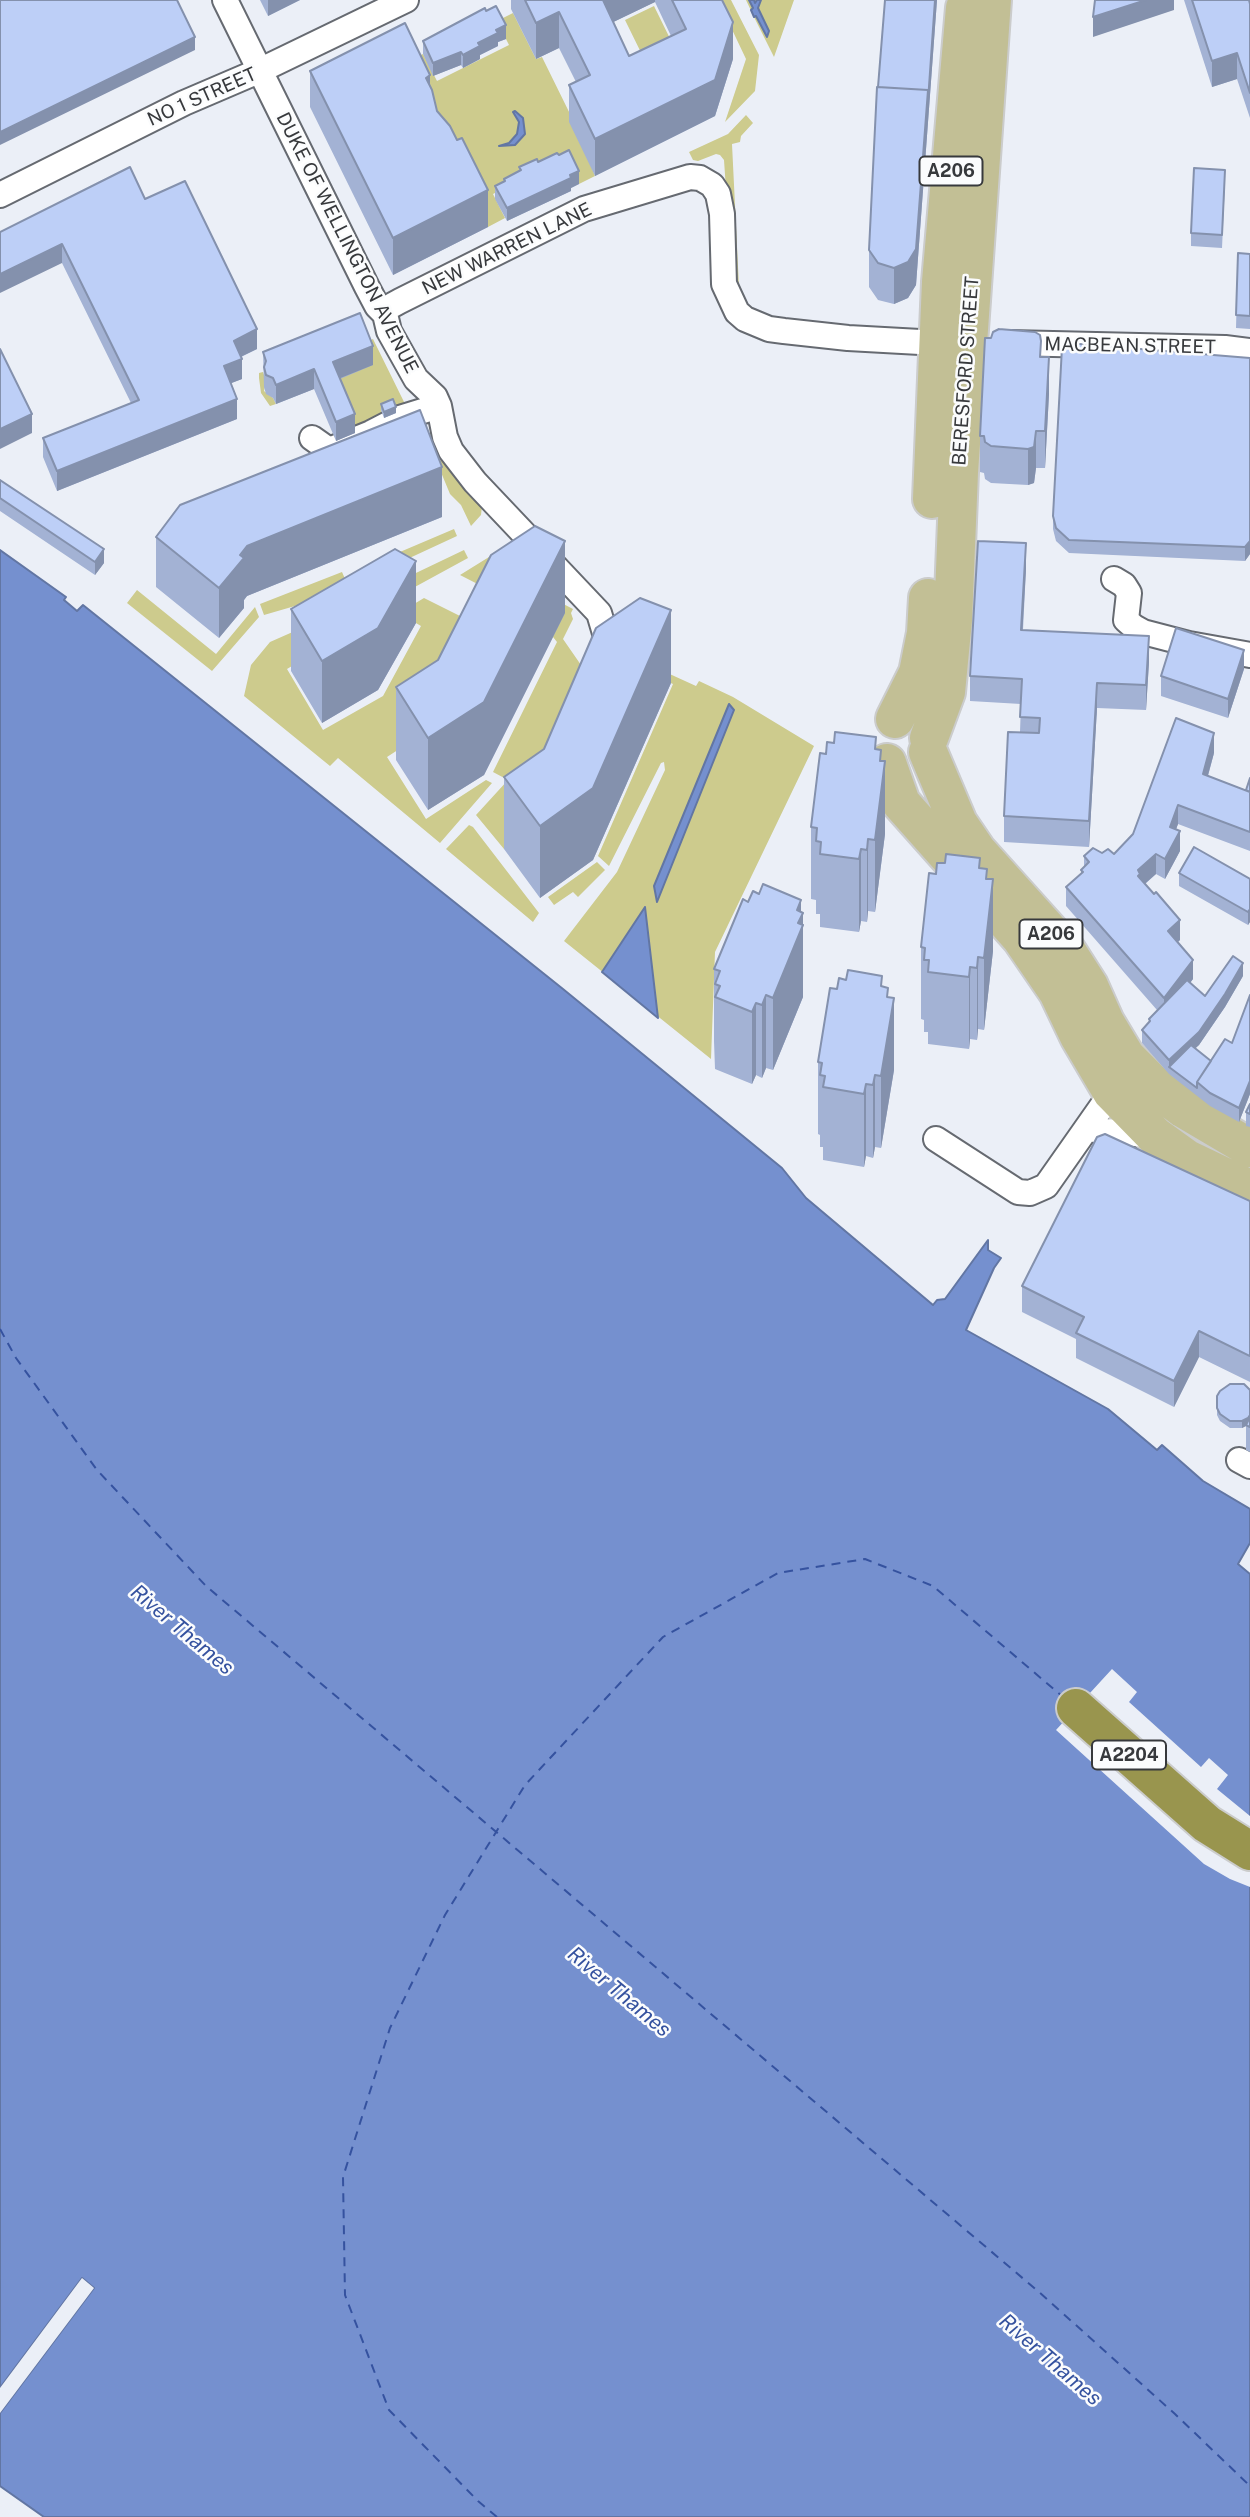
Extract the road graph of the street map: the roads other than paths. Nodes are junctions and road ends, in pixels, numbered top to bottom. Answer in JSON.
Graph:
{"nodes":[{"id":1,"x":225,"y":0,"type":"edge"},
{"id":2,"x":406,"y":0,"type":"edge"},
{"id":3,"x":965,"y":0,"type":"edge"},
{"id":4,"x":992,"y":0,"type":"edge"},
{"id":5,"x":261,"y":70,"type":"junction"},
{"id":6,"x":0,"y":195,"type":"edge"},
{"id":7,"x":385,"y":314,"type":"junction"},
{"id":8,"x":953,"y":342,"type":"junction"},
{"id":9,"x":1250,"y":351,"type":"edge"},
{"id":10,"x":439,"y":406,"type":"junction"},
{"id":11,"x":312,"y":438,"type":"dead end"},
{"id":12,"x":1114,"y":579,"type":"dead end"},
{"id":13,"x":643,"y":649,"type":"edge"},
{"id":14,"x":1250,"y":655,"type":"edge"},
{"id":15,"x":887,"y":741,"type":"junction"},
{"id":16,"x":928,"y":745,"type":"junction"},
{"id":17,"x":1112,"y":1091,"type":"junction"},
{"id":18,"x":1086,"y":1129,"type":"junction"},
{"id":19,"x":1156,"y":1136,"type":"junction"},
{"id":20,"x":936,"y":1139,"type":"dead end"},
{"id":21,"x":1250,"y":1148,"type":"edge"},
{"id":22,"x":1250,"y":1189,"type":"edge"},
{"id":23,"x":1076,"y":1708,"type":"dead end"},
{"id":24,"x":1250,"y":1851,"type":"edge"}],
"edges":[{"from":1,"to":5,"type":"street","name":"DUKE OF WELLINGTON AVENUE"},
{"from":2,"to":5,"type":"street","name":"NO 1 STREET"},
{"from":3,"to":8,"type":"main road","name":"BERESFORD STREET","number":"A206"},
{"from":4,"to":8,"type":"main road","name":"BERESFORD STREET","number":"A206"},
{"from":5,"to":6,"type":"street","name":"NO 1 STREET"},
{"from":5,"to":7,"type":"street","name":"DUKE OF WELLINGTON AVENUE"},
{"from":7,"to":8,"type":"street","name":"NEW WARREN LANE"},
{"from":7,"to":10,"type":"street","name":"DUKE OF WELLINGTON AVENUE"},
{"from":8,"to":9,"type":"street","name":"MACBEAN STREET"},
{"from":8,"to":15,"type":"main road","name":"BERESFORD STREET","number":"A206"},
{"from":8,"to":16,"type":"main road","name":"BERESFORD STREET","number":"A206"},
{"from":10,"to":11,"type":"street"},
{"from":10,"to":13,"type":"street","name":"DUKE OF WELLINGTON AVENUE"},
{"from":12,"to":14,"type":"street"},
{"from":15,"to":16,"type":"main road"},
{"from":15,"to":17,"type":"main road","number":"A206"},
{"from":16,"to":21,"type":"main road","number":"A206"},
{"from":17,"to":18,"type":"street"},
{"from":17,"to":19,"type":"main road","number":"A206"},
{"from":18,"to":19,"type":"street"},
{"from":18,"to":20,"type":"street"},
{"from":19,"to":22,"type":"main road","number":"A206"},
{"from":23,"to":24,"type":"highway","number":"A2204"}]}
